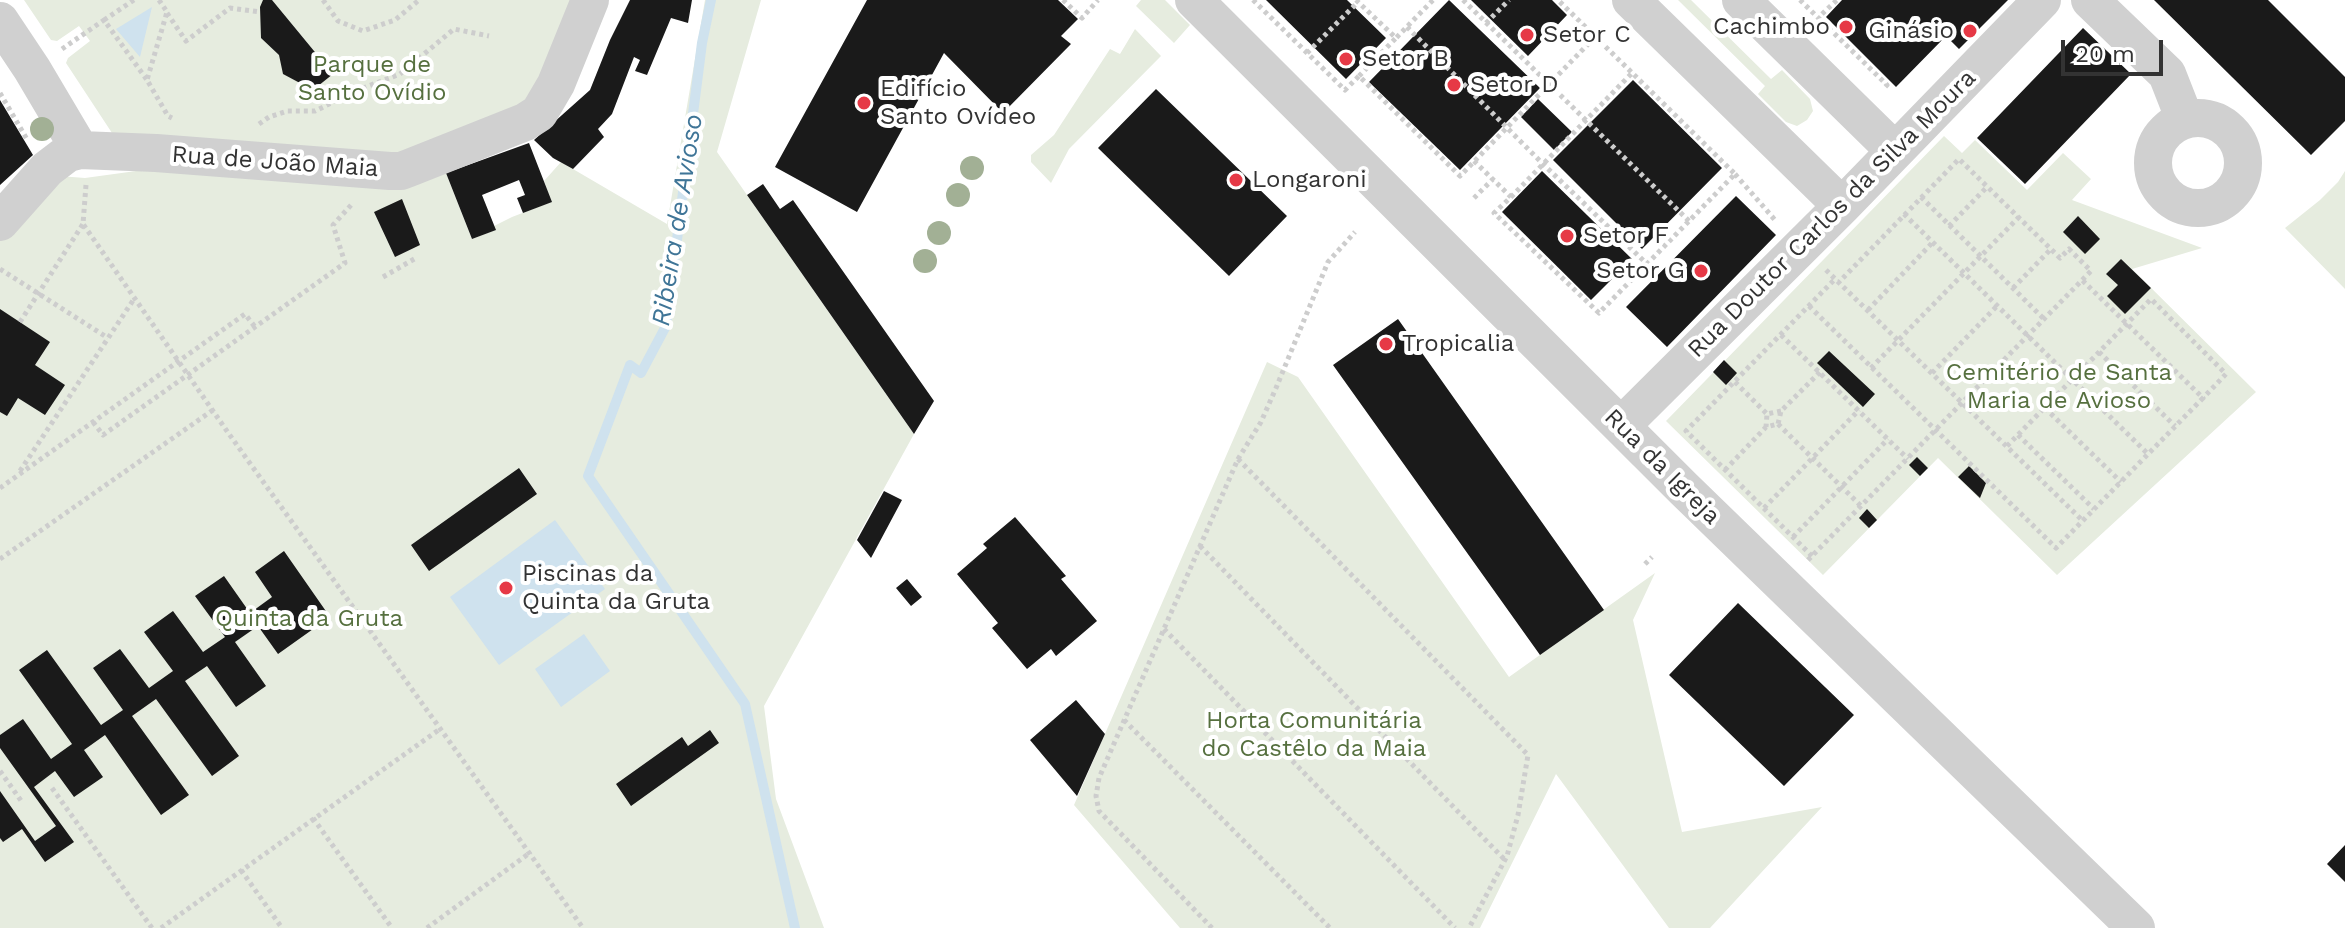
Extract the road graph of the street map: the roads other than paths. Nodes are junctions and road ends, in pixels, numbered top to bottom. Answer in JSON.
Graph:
{"nodes":[{"id":1,"x":590,"y":0,"type":"edge"},
{"id":2,"x":1194,"y":0,"type":"edge"},
{"id":3,"x":1631,"y":0,"type":"edge"},
{"id":4,"x":1741,"y":0,"type":"edge"},
{"id":5,"x":2042,"y":0,"type":"edge"},
{"id":6,"x":2090,"y":0,"type":"edge"},
{"id":7,"x":0,"y":21,"type":"edge"},
{"id":8,"x":2185,"y":120,"type":"dead end"},
{"id":9,"x":1894,"y":150,"type":"junction"},
{"id":10,"x":83,"y":168,"type":"junction"},
{"id":11,"x":1842,"y":206,"type":"junction"},
{"id":12,"x":0,"y":222,"type":"edge"},
{"id":13,"x":1621,"y":426,"type":"junction"},
{"id":14,"x":2136,"y":928,"type":"edge"}],
"edges":[{"from":1,"to":10,"type":"street","name":"Rua de João Maia"},
{"from":2,"to":13,"type":"street","name":"Rua da Igreja"},
{"from":3,"to":11,"type":"street"},
{"from":4,"to":9,"type":"street"},
{"from":5,"to":9,"type":"street","name":"Rua Doutor Carlos da Silva Moura"},
{"from":6,"to":8,"type":"street"},
{"from":7,"to":10,"type":"street"},
{"from":9,"to":11,"type":"street","name":"Rua Doutor Carlos da Silva Moura"},
{"from":10,"to":12,"type":"street"},
{"from":11,"to":13,"type":"street","name":"Rua Doutor Carlos da Silva Moura"},
{"from":13,"to":14,"type":"street","name":"Rua da Igreja"}]}
